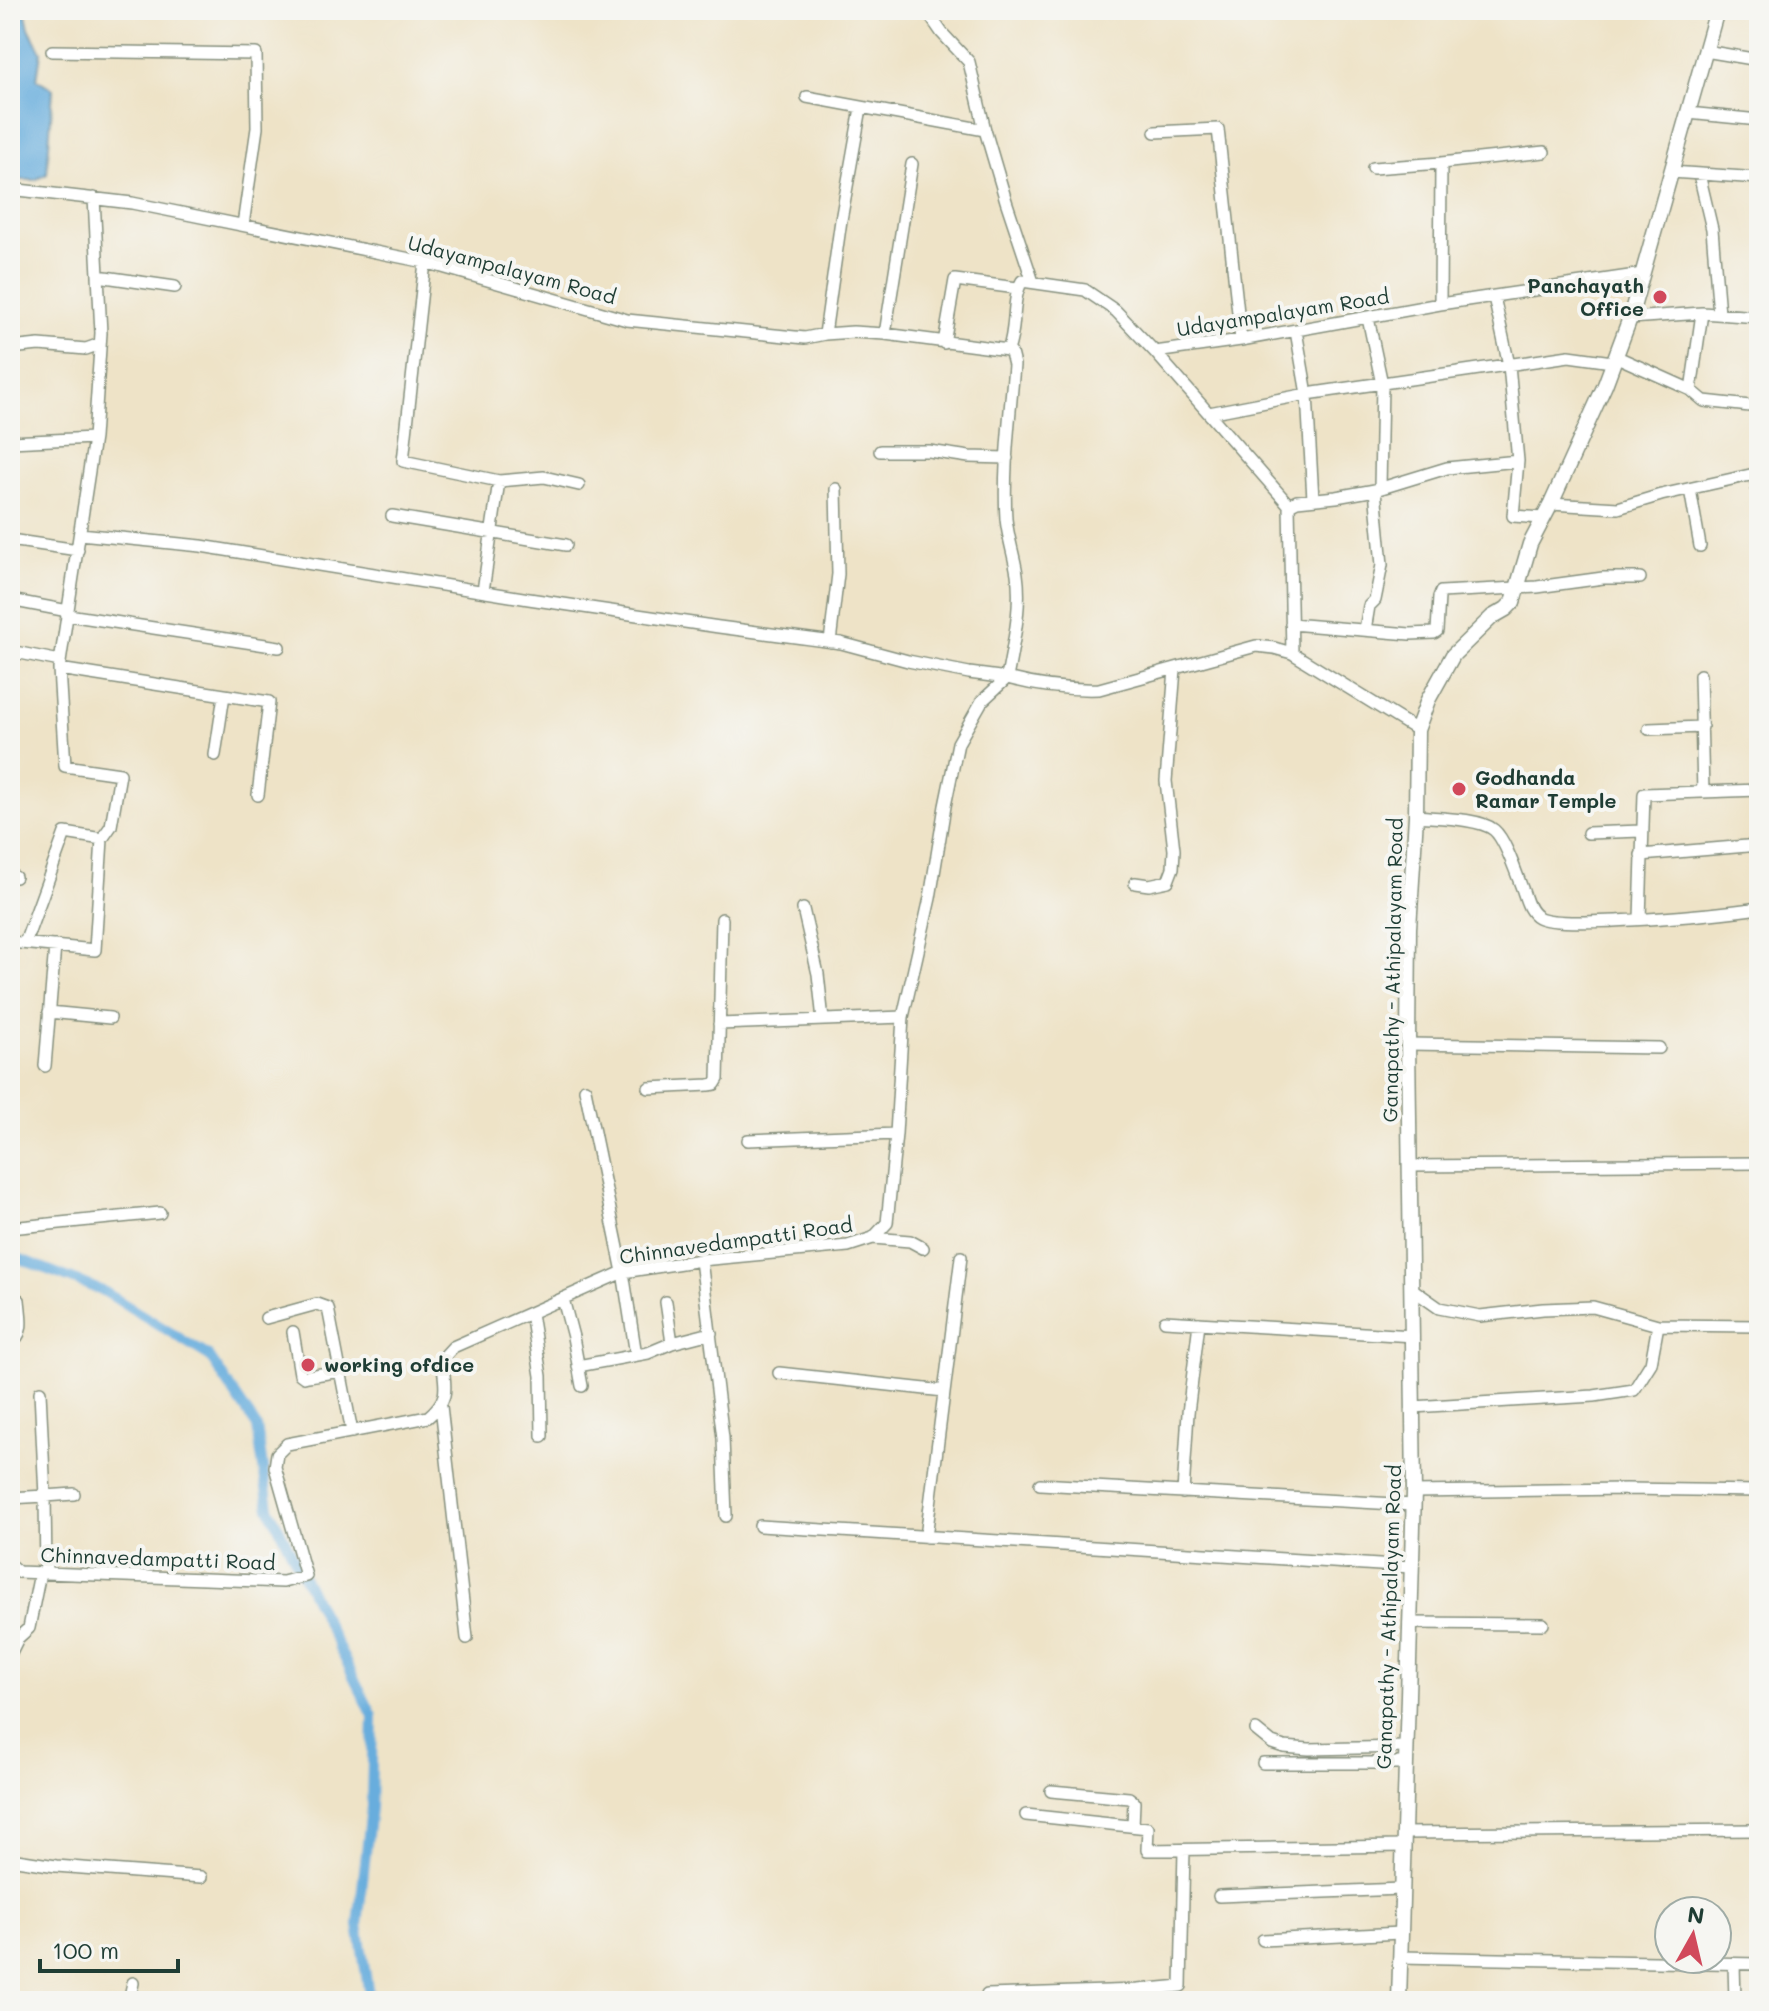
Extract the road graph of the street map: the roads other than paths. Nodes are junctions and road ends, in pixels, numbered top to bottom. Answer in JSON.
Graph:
{"nodes":[{"id":1,"x":926,"y":10,"type":"edge"},
{"id":2,"x":1717,"y":10,"type":"edge"},
{"id":3,"x":52,"y":51,"type":"dead end"},
{"id":4,"x":1705,"y":51,"type":"junction"},
{"id":5,"x":1759,"y":60,"type":"edge"},
{"id":6,"x":807,"y":97,"type":"dead end"},
{"id":7,"x":861,"y":108,"type":"junction"},
{"id":8,"x":1688,"y":113,"type":"junction"},
{"id":9,"x":1759,"y":120,"type":"edge"},
{"id":10,"x":985,"y":130,"type":"junction"},
{"id":11,"x":1155,"y":132,"type":"dead end"},
{"id":12,"x":1544,"y":152,"type":"dead end"},
{"id":13,"x":1441,"y":163,"type":"junction"},
{"id":14,"x":912,"y":164,"type":"dead end"},
{"id":15,"x":1373,"y":168,"type":"dead end"},
{"id":16,"x":1671,"y":172,"type":"junction"},
{"id":17,"x":1699,"y":174,"type":"junction"},
{"id":18,"x":1759,"y":178,"type":"edge"},
{"id":19,"x":10,"y":189,"type":"edge"},
{"id":20,"x":94,"y":198,"type":"junction"},
{"id":21,"x":243,"y":225,"type":"junction"},
{"id":22,"x":425,"y":262,"type":"junction"},
{"id":23,"x":1643,"y":274,"type":"junction"},
{"id":24,"x":98,"y":276,"type":"junction"},
{"id":25,"x":1033,"y":282,"type":"junction"},
{"id":26,"x":175,"y":287,"type":"dead end"},
{"id":27,"x":1017,"y":288,"type":"junction"},
{"id":28,"x":1494,"y":297,"type":"junction"},
{"id":29,"x":1440,"y":304,"type":"junction"},
{"id":30,"x":1702,"y":313,"type":"junction"},
{"id":31,"x":1719,"y":314,"type":"junction"},
{"id":32,"x":1759,"y":317,"type":"edge"},
{"id":33,"x":1368,"y":318,"type":"junction"},
{"id":34,"x":1630,"y":318,"type":"junction"},
{"id":35,"x":1296,"y":331,"type":"junction"},
{"id":36,"x":825,"y":334,"type":"junction"},
{"id":37,"x":885,"y":334,"type":"junction"},
{"id":38,"x":1241,"y":340,"type":"junction"},
{"id":39,"x":944,"y":343,"type":"junction"},
{"id":40,"x":100,"y":344,"type":"junction"},
{"id":41,"x":10,"y":348,"type":"edge"},
{"id":42,"x":1008,"y":350,"type":"junction"},
{"id":43,"x":1155,"y":352,"type":"junction"},
{"id":44,"x":1614,"y":359,"type":"junction"},
{"id":45,"x":1509,"y":365,"type":"junction"},
{"id":46,"x":1382,"y":384,"type":"junction"},
{"id":47,"x":1691,"y":390,"type":"junction"},
{"id":48,"x":1307,"y":394,"type":"junction"},
{"id":49,"x":1759,"y":407,"type":"edge"},
{"id":50,"x":1209,"y":413,"type":"junction"},
{"id":51,"x":10,"y":416,"type":"edge"},
{"id":52,"x":94,"y":438,"type":"junction"},
{"id":53,"x":11,"y":442,"type":"edge"},
{"id":54,"x":880,"y":451,"type":"dead end"},
{"id":55,"x":1007,"y":458,"type":"junction"},
{"id":56,"x":1518,"y":461,"type":"junction"},
{"id":57,"x":1758,"y":473,"type":"edge"},
{"id":58,"x":499,"y":481,"type":"junction"},
{"id":59,"x":579,"y":485,"type":"dead end"},
{"id":60,"x":836,"y":489,"type":"dead end"},
{"id":61,"x":1377,"y":489,"type":"junction"},
{"id":62,"x":1690,"y":489,"type":"junction"},
{"id":63,"x":1313,"y":499,"type":"junction"},
{"id":64,"x":1551,"y":504,"type":"junction"},
{"id":65,"x":1289,"y":505,"type":"junction"},
{"id":66,"x":1759,"y":509,"type":"edge"},
{"id":67,"x":392,"y":516,"type":"dead end"},
{"id":68,"x":1543,"y":518,"type":"junction"},
{"id":69,"x":491,"y":533,"type":"junction"},
{"id":70,"x":80,"y":534,"type":"junction"},
{"id":71,"x":10,"y":540,"type":"edge"},
{"id":72,"x":566,"y":545,"type":"dead end"},
{"id":73,"x":1700,"y":546,"type":"dead end"},
{"id":74,"x":78,"y":550,"type":"junction"},
{"id":75,"x":1640,"y":578,"type":"dead end"},
{"id":76,"x":1517,"y":588,"type":"junction"},
{"id":77,"x":483,"y":591,"type":"junction"},
{"id":78,"x":10,"y":600,"type":"edge"},
{"id":79,"x":68,"y":613,"type":"junction"},
{"id":80,"x":1291,"y":624,"type":"junction"},
{"id":81,"x":1365,"y":630,"type":"junction"},
{"id":82,"x":830,"y":642,"type":"junction"},
{"id":83,"x":279,"y":647,"type":"dead end"},
{"id":84,"x":10,"y":651,"type":"edge"},
{"id":85,"x":1292,"y":653,"type":"junction"},
{"id":86,"x":60,"y":665,"type":"junction"},
{"id":87,"x":1175,"y":669,"type":"junction"},
{"id":88,"x":1700,"y":675,"type":"dead end"},
{"id":89,"x":1007,"y":678,"type":"junction"},
{"id":90,"x":224,"y":695,"type":"junction"},
{"id":91,"x":1702,"y":727,"type":"junction"},
{"id":92,"x":1649,"y":729,"type":"dead end"},
{"id":93,"x":1417,"y":730,"type":"junction"},
{"id":94,"x":215,"y":755,"type":"dead end"},
{"id":95,"x":1759,"y":790,"type":"edge"},
{"id":96,"x":1703,"y":792,"type":"junction"},
{"id":97,"x":258,"y":795,"type":"dead end"},
{"id":98,"x":1416,"y":816,"type":"junction"},
{"id":99,"x":1641,"y":831,"type":"junction"},
{"id":100,"x":1588,"y":833,"type":"dead end"},
{"id":101,"x":102,"y":839,"type":"junction"},
{"id":102,"x":1759,"y":845,"type":"edge"},
{"id":103,"x":1641,"y":855,"type":"junction"},
{"id":104,"x":1135,"y":883,"type":"dead end"},
{"id":105,"x":1759,"y":908,"type":"edge"},
{"id":106,"x":803,"y":909,"type":"dead end"},
{"id":107,"x":722,"y":919,"type":"dead end"},
{"id":108,"x":1640,"y":919,"type":"junction"},
{"id":109,"x":10,"y":942,"type":"edge"},
{"id":110,"x":25,"y":943,"type":"junction"},
{"id":111,"x":55,"y":946,"type":"junction"},
{"id":112,"x":49,"y":1012,"type":"junction"},
{"id":113,"x":903,"y":1017,"type":"junction"},
{"id":114,"x":110,"y":1018,"type":"dead end"},
{"id":115,"x":823,"y":1020,"type":"junction"},
{"id":116,"x":719,"y":1024,"type":"junction"},
{"id":117,"x":1408,"y":1044,"type":"junction"},
{"id":118,"x":1659,"y":1048,"type":"dead end"},
{"id":119,"x":45,"y":1066,"type":"dead end"},
{"id":120,"x":649,"y":1088,"type":"dead end"},
{"id":121,"x":585,"y":1089,"type":"dead end"},
{"id":122,"x":896,"y":1134,"type":"junction"},
{"id":123,"x":748,"y":1140,"type":"dead end"},
{"id":124,"x":1759,"y":1163,"type":"edge"},
{"id":125,"x":1410,"y":1166,"type":"junction"},
{"id":126,"x":160,"y":1213,"type":"dead end"},
{"id":127,"x":10,"y":1228,"type":"edge"},
{"id":128,"x":873,"y":1238,"type":"junction"},
{"id":129,"x":923,"y":1248,"type":"dead end"},
{"id":130,"x":961,"y":1257,"type":"dead end"},
{"id":131,"x":701,"y":1260,"type":"junction"},
{"id":132,"x":623,"y":1272,"type":"junction"},
{"id":133,"x":1412,"y":1289,"type":"junction"},
{"id":134,"x":10,"y":1294,"type":"edge"},
{"id":135,"x":563,"y":1299,"type":"junction"},
{"id":136,"x":666,"y":1302,"type":"dead end"},
{"id":137,"x":531,"y":1313,"type":"junction"},
{"id":138,"x":266,"y":1318,"type":"dead end"},
{"id":139,"x":1165,"y":1321,"type":"dead end"},
{"id":140,"x":1199,"y":1323,"type":"junction"},
{"id":141,"x":1658,"y":1325,"type":"junction"},
{"id":142,"x":1759,"y":1326,"type":"edge"},
{"id":143,"x":293,"y":1332,"type":"dead end"},
{"id":144,"x":711,"y":1333,"type":"junction"},
{"id":145,"x":1413,"y":1336,"type":"junction"},
{"id":146,"x":10,"y":1342,"type":"edge"},
{"id":147,"x":672,"y":1343,"type":"junction"},
{"id":148,"x":636,"y":1355,"type":"junction"},
{"id":149,"x":578,"y":1366,"type":"junction"},
{"id":150,"x":341,"y":1371,"type":"junction"},
{"id":151,"x":779,"y":1373,"type":"dead end"},
{"id":152,"x":582,"y":1386,"type":"dead end"},
{"id":153,"x":944,"y":1391,"type":"junction"},
{"id":154,"x":40,"y":1392,"type":"dead end"},
{"id":155,"x":441,"y":1406,"type":"junction"},
{"id":156,"x":1413,"y":1407,"type":"junction"},
{"id":157,"x":352,"y":1432,"type":"junction"},
{"id":158,"x":542,"y":1436,"type":"dead end"},
{"id":159,"x":1040,"y":1484,"type":"dead end"},
{"id":160,"x":1759,"y":1491,"type":"edge"},
{"id":161,"x":1183,"y":1493,"type":"junction"},
{"id":162,"x":74,"y":1494,"type":"dead end"},
{"id":163,"x":45,"y":1496,"type":"junction"},
{"id":164,"x":10,"y":1498,"type":"edge"},
{"id":165,"x":1414,"y":1499,"type":"junction"},
{"id":166,"x":726,"y":1516,"type":"dead end"},
{"id":167,"x":760,"y":1526,"type":"dead end"},
{"id":168,"x":926,"y":1537,"type":"junction"},
{"id":169,"x":10,"y":1565,"type":"edge"},
{"id":170,"x":1411,"y":1567,"type":"junction"},
{"id":171,"x":43,"y":1573,"type":"junction"},
{"id":172,"x":1409,"y":1623,"type":"junction"},
{"id":173,"x":1543,"y":1624,"type":"dead end"},
{"id":174,"x":467,"y":1638,"type":"dead end"},
{"id":175,"x":10,"y":1654,"type":"edge"},
{"id":176,"x":1256,"y":1730,"type":"dead end"},
{"id":177,"x":1406,"y":1747,"type":"junction"},
{"id":178,"x":1263,"y":1763,"type":"dead end"},
{"id":179,"x":1405,"y":1763,"type":"junction"},
{"id":180,"x":1051,"y":1791,"type":"dead end"},
{"id":181,"x":1026,"y":1815,"type":"dead end"},
{"id":182,"x":1133,"y":1826,"type":"junction"},
{"id":183,"x":1759,"y":1830,"type":"edge"},
{"id":184,"x":1403,"y":1840,"type":"junction"},
{"id":185,"x":1184,"y":1850,"type":"junction"},
{"id":186,"x":10,"y":1859,"type":"edge"},
{"id":187,"x":201,"y":1877,"type":"dead end"},
{"id":188,"x":1401,"y":1889,"type":"junction"},
{"id":189,"x":1219,"y":1896,"type":"dead end"},
{"id":190,"x":1400,"y":1933,"type":"junction"},
{"id":191,"x":1263,"y":1940,"type":"dead end"},
{"id":192,"x":1400,"y":1957,"type":"junction"},
{"id":193,"x":1734,"y":1964,"type":"junction"},
{"id":194,"x":1759,"y":1964,"type":"edge"},
{"id":195,"x":133,"y":1983,"type":"dead end"},
{"id":196,"x":987,"y":1995,"type":"dead end"},
{"id":197,"x":129,"y":2001,"type":"edge"},
{"id":198,"x":1399,"y":2001,"type":"edge"},
{"id":199,"x":1735,"y":2001,"type":"edge"}],
"edges":[{"from":1,"to":10,"type":"street"},
{"from":2,"to":4,"type":"main road","name":"Ganapathy - Athipalayam Road"},
{"from":3,"to":21,"type":"street"},
{"from":4,"to":5,"type":"street"},
{"from":4,"to":8,"type":"main road","name":"Ganapathy - Athipalayam Road"},
{"from":6,"to":7,"type":"street"},
{"from":7,"to":10,"type":"street"},
{"from":7,"to":36,"type":"street"},
{"from":8,"to":9,"type":"street"},
{"from":8,"to":16,"type":"main road","name":"Ganapathy - Athipalayam Road"},
{"from":10,"to":25,"type":"street"},
{"from":11,"to":38,"type":"street"},
{"from":12,"to":13,"type":"street"},
{"from":13,"to":15,"type":"street"},
{"from":13,"to":29,"type":"street"},
{"from":14,"to":37,"type":"street"},
{"from":16,"to":17,"type":"street"},
{"from":16,"to":23,"type":"main road","name":"Ganapathy - Athipalayam Road"},
{"from":17,"to":18,"type":"street"},
{"from":17,"to":31,"type":"street"},
{"from":19,"to":20,"type":"street","name":"Udayampalayam Road"},
{"from":20,"to":21,"type":"street","name":"Udayampalayam Road"},
{"from":20,"to":24,"type":"street"},
{"from":21,"to":22,"type":"street","name":"Udayampalayam Road"},
{"from":22,"to":36,"type":"street","name":"Udayampalayam Road"},
{"from":22,"to":58,"type":"street"},
{"from":23,"to":28,"type":"street","name":"Udayampalayam Road"},
{"from":23,"to":34,"type":"main road","name":"Ganapathy - Athipalayam Road"},
{"from":24,"to":26,"type":"street"},
{"from":24,"to":40,"type":"street"},
{"from":25,"to":27,"type":"street","name":"Udayampalayam Road"},
{"from":25,"to":43,"type":"street","name":"Udayampalayam Road"},
{"from":27,"to":39,"type":"street"},
{"from":27,"to":42,"type":"street"},
{"from":28,"to":29,"type":"street","name":"Udayampalayam Road"},
{"from":28,"to":45,"type":"street"},
{"from":29,"to":33,"type":"street","name":"Udayampalayam Road"},
{"from":30,"to":31,"type":"street"},
{"from":30,"to":34,"type":"street"},
{"from":30,"to":47,"type":"street"},
{"from":31,"to":32,"type":"street"},
{"from":33,"to":35,"type":"street","name":"Udayampalayam Road"},
{"from":33,"to":46,"type":"street"},
{"from":34,"to":44,"type":"main road","name":"Ganapathy - Athipalayam Road"},
{"from":35,"to":38,"type":"street","name":"Udayampalayam Road"},
{"from":35,"to":48,"type":"street"},
{"from":36,"to":37,"type":"street","name":"Udayampalayam Road"},
{"from":37,"to":39,"type":"street","name":"Udayampalayam Road"},
{"from":38,"to":43,"type":"street","name":"Udayampalayam Road"},
{"from":39,"to":42,"type":"street","name":"Udayampalayam Road"},
{"from":40,"to":41,"type":"street"},
{"from":40,"to":52,"type":"street"},
{"from":42,"to":55,"type":"street"},
{"from":43,"to":50,"type":"street"},
{"from":44,"to":45,"type":"street"},
{"from":44,"to":47,"type":"street"},
{"from":44,"to":64,"type":"main road","name":"Ganapathy - Athipalayam Road"},
{"from":45,"to":46,"type":"street"},
{"from":45,"to":56,"type":"street"},
{"from":46,"to":48,"type":"street"},
{"from":46,"to":61,"type":"street"},
{"from":47,"to":49,"type":"street"},
{"from":48,"to":50,"type":"street"},
{"from":48,"to":63,"type":"street"},
{"from":50,"to":65,"type":"street"},
{"from":51,"to":53,"type":"street"},
{"from":52,"to":53,"type":"street"},
{"from":52,"to":70,"type":"street"},
{"from":54,"to":55,"type":"street"},
{"from":55,"to":89,"type":"street"},
{"from":56,"to":61,"type":"street"},
{"from":56,"to":68,"type":"street"},
{"from":57,"to":62,"type":"street"},
{"from":57,"to":66,"type":"street"},
{"from":58,"to":59,"type":"street"},
{"from":58,"to":69,"type":"street"},
{"from":60,"to":82,"type":"street"},
{"from":61,"to":63,"type":"street"},
{"from":61,"to":81,"type":"street"},
{"from":62,"to":64,"type":"street"},
{"from":62,"to":73,"type":"street"},
{"from":63,"to":65,"type":"street"},
{"from":64,"to":68,"type":"main road","name":"Ganapathy - Athipalayam Road"},
{"from":65,"to":80,"type":"street"},
{"from":67,"to":69,"type":"street"},
{"from":68,"to":76,"type":"main road","name":"Ganapathy - Athipalayam Road"},
{"from":69,"to":72,"type":"street"},
{"from":69,"to":77,"type":"street"},
{"from":70,"to":74,"type":"street"},
{"from":70,"to":77,"type":"street"},
{"from":71,"to":74,"type":"street"},
{"from":74,"to":79,"type":"street"},
{"from":75,"to":76,"type":"street"},
{"from":76,"to":81,"type":"street"},
{"from":76,"to":93,"type":"main road","name":"Ganapathy - Athipalayam Road"},
{"from":77,"to":82,"type":"street"},
{"from":78,"to":79,"type":"street"},
{"from":79,"to":83,"type":"street"},
{"from":79,"to":86,"type":"street"},
{"from":80,"to":81,"type":"street"},
{"from":80,"to":85,"type":"street"},
{"from":82,"to":89,"type":"street"},
{"from":84,"to":86,"type":"street"},
{"from":85,"to":87,"type":"street"},
{"from":85,"to":93,"type":"street"},
{"from":86,"to":90,"type":"street"},
{"from":86,"to":101,"type":"street"},
{"from":87,"to":89,"type":"street"},
{"from":87,"to":104,"type":"street"},
{"from":88,"to":91,"type":"street"},
{"from":89,"to":113,"type":"street","name":"Chinnavedampatti Road"},
{"from":90,"to":94,"type":"street"},
{"from":90,"to":97,"type":"street"},
{"from":91,"to":92,"type":"street"},
{"from":91,"to":96,"type":"street"},
{"from":93,"to":98,"type":"main road","name":"Ganapathy - Athipalayam Road"},
{"from":95,"to":96,"type":"street"},
{"from":96,"to":99,"type":"street"},
{"from":98,"to":108,"type":"street"},
{"from":98,"to":117,"type":"main road","name":"Ganapathy - Athipalayam Road"},
{"from":99,"to":100,"type":"street"},
{"from":99,"to":103,"type":"street"},
{"from":101,"to":110,"type":"street"},
{"from":101,"to":111,"type":"street"},
{"from":102,"to":103,"type":"street"},
{"from":103,"to":108,"type":"street"},
{"from":105,"to":108,"type":"street"},
{"from":106,"to":115,"type":"street"},
{"from":107,"to":116,"type":"street"},
{"from":109,"to":110,"type":"street"},
{"from":110,"to":111,"type":"street"},
{"from":111,"to":112,"type":"street"},
{"from":112,"to":114,"type":"street"},
{"from":112,"to":119,"type":"street"},
{"from":113,"to":115,"type":"street"},
{"from":113,"to":122,"type":"street","name":"Chinnavedampatti Road"},
{"from":115,"to":116,"type":"street"},
{"from":116,"to":120,"type":"street"},
{"from":117,"to":118,"type":"street"},
{"from":117,"to":125,"type":"main road","name":"Ganapathy - Athipalayam Road"},
{"from":121,"to":132,"type":"street"},
{"from":122,"to":123,"type":"street"},
{"from":122,"to":128,"type":"street","name":"Chinnavedampatti Road"},
{"from":124,"to":125,"type":"street"},
{"from":125,"to":133,"type":"main road","name":"Ganapathy - Athipalayam Road"},
{"from":126,"to":127,"type":"street"},
{"from":128,"to":129,"type":"street"},
{"from":128,"to":131,"type":"street","name":"Chinnavedampatti Road"},
{"from":130,"to":153,"type":"street"},
{"from":131,"to":132,"type":"street","name":"Chinnavedampatti Road"},
{"from":131,"to":144,"type":"street"},
{"from":132,"to":135,"type":"street","name":"Chinnavedampatti Road"},
{"from":132,"to":148,"type":"street"},
{"from":133,"to":141,"type":"street"},
{"from":133,"to":145,"type":"main road","name":"Ganapathy - Athipalayam Road"},
{"from":134,"to":146,"type":"street"},
{"from":135,"to":137,"type":"street","name":"Chinnavedampatti Road"},
{"from":135,"to":149,"type":"street"},
{"from":136,"to":147,"type":"street"},
{"from":137,"to":155,"type":"street","name":"Chinnavedampatti Road"},
{"from":137,"to":158,"type":"street"},
{"from":138,"to":150,"type":"street"},
{"from":139,"to":140,"type":"street"},
{"from":140,"to":145,"type":"street"},
{"from":140,"to":161,"type":"street"},
{"from":141,"to":142,"type":"street"},
{"from":141,"to":156,"type":"street"},
{"from":143,"to":150,"type":"street"},
{"from":144,"to":147,"type":"street"},
{"from":144,"to":166,"type":"street"},
{"from":145,"to":156,"type":"main road","name":"Ganapathy - Athipalayam Road"},
{"from":147,"to":148,"type":"street"},
{"from":148,"to":149,"type":"street"},
{"from":149,"to":152,"type":"street"},
{"from":150,"to":157,"type":"street"},
{"from":151,"to":153,"type":"street"},
{"from":153,"to":168,"type":"street"},
{"from":154,"to":163,"type":"street"},
{"from":155,"to":157,"type":"street","name":"Chinnavedampatti Road"},
{"from":155,"to":174,"type":"street"},
{"from":156,"to":165,"type":"main road","name":"Ganapathy - Athipalayam Road"},
{"from":157,"to":171,"type":"street","name":"Chinnavedampatti Road"},
{"from":159,"to":161,"type":"street"},
{"from":160,"to":165,"type":"street"},
{"from":161,"to":165,"type":"street"},
{"from":162,"to":163,"type":"street"},
{"from":163,"to":164,"type":"street"},
{"from":163,"to":171,"type":"street"},
{"from":165,"to":170,"type":"main road","name":"Ganapathy - Athipalayam Road"},
{"from":167,"to":168,"type":"street"},
{"from":168,"to":170,"type":"street"},
{"from":169,"to":171,"type":"street","name":"Chinnavedampatti Road"},
{"from":170,"to":172,"type":"main road","name":"Ganapathy - Athipalayam Road"},
{"from":171,"to":175,"type":"street"},
{"from":172,"to":173,"type":"street"},
{"from":172,"to":177,"type":"main road","name":"Ganapathy - Athipalayam Road"},
{"from":176,"to":177,"type":"street"},
{"from":177,"to":179,"type":"main road","name":"Ganapathy - Athipalayam Road"},
{"from":178,"to":179,"type":"street"},
{"from":179,"to":184,"type":"main road","name":"Ganapathy - Athipalayam Road"},
{"from":180,"to":182,"type":"street"},
{"from":181,"to":182,"type":"street"},
{"from":182,"to":185,"type":"street"},
{"from":183,"to":184,"type":"street"},
{"from":184,"to":185,"type":"street"},
{"from":184,"to":188,"type":"main road","name":"Ganapathy - Athipalayam Road"},
{"from":185,"to":196,"type":"street"},
{"from":186,"to":187,"type":"street"},
{"from":188,"to":189,"type":"street"},
{"from":188,"to":190,"type":"main road","name":"Ganapathy - Athipalayam Road"},
{"from":190,"to":191,"type":"street"},
{"from":190,"to":192,"type":"main road","name":"Ganapathy - Athipalayam Road"},
{"from":192,"to":193,"type":"street"},
{"from":192,"to":198,"type":"main road","name":"Ganapathy - Athipalayam Road"},
{"from":193,"to":194,"type":"street"},
{"from":193,"to":199,"type":"street"},
{"from":195,"to":197,"type":"street"}]}
